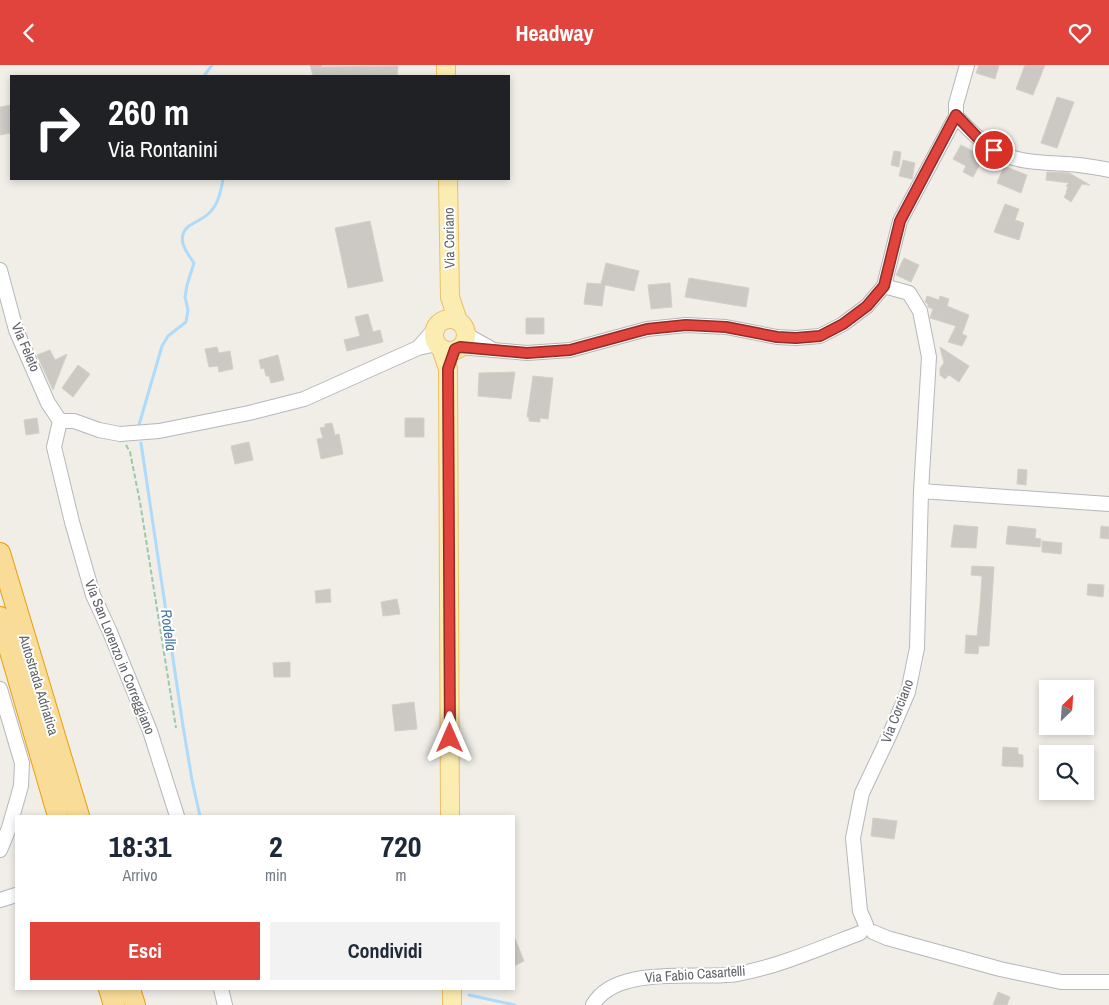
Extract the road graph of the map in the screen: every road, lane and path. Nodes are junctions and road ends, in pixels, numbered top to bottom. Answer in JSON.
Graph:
{"nodes":[{"id":1,"x":967,"y":65,"type":"edge"},
{"id":2,"x":956,"y":115,"type":"junction"},
{"id":3,"x":1109,"y":169,"type":"edge"},
{"id":4,"x":448,"y":180,"type":"edge"},
{"id":5,"x":0,"y":270,"type":"edge"},
{"id":6,"x":884,"y":286,"type":"junction"},
{"id":7,"x":449,"y":337,"type":"junction"},
{"id":8,"x":60,"y":421,"type":"junction"},
{"id":9,"x":118,"y":433,"type":"junction"},
{"id":10,"x":921,"y":491,"type":"junction"},
{"id":11,"x":1109,"y":504,"type":"edge"},
{"id":12,"x":0,"y":553,"type":"edge"},
{"id":13,"x":0,"y":617,"type":"edge"},
{"id":14,"x":0,"y":689,"type":"edge"},
{"id":15,"x":176,"y":728,"type":"dead end"},
{"id":16,"x":58,"y":815,"type":"edge"},
{"id":17,"x":79,"y":815,"type":"edge"},
{"id":18,"x":177,"y":815,"type":"edge"},
{"id":19,"x":450,"y":815,"type":"edge"},
{"id":20,"x":0,"y":850,"type":"edge"},
{"id":21,"x":866,"y":930,"type":"junction"},
{"id":22,"x":1109,"y":982,"type":"edge"},
{"id":23,"x":109,"y":990,"type":"edge"},
{"id":24,"x":130,"y":990,"type":"edge"},
{"id":25,"x":221,"y":990,"type":"edge"},
{"id":26,"x":114,"y":1005,"type":"edge"},
{"id":27,"x":135,"y":1005,"type":"edge"},
{"id":28,"x":225,"y":1005,"type":"edge"},
{"id":29,"x":593,"y":1005,"type":"edge"}],
"edges":[{"from":1,"to":2,"type":"street"},
{"from":2,"to":3,"type":"street"},
{"from":2,"to":6,"type":"street"},
{"from":4,"to":7,"type":"main road","name":"Via Coriano"},
{"from":5,"to":8,"type":"street","name":"Via Feleto"},
{"from":6,"to":7,"type":"street"},
{"from":6,"to":10,"type":"street","name":"Via Corciano"},
{"from":7,"to":9,"type":"street"},
{"from":7,"to":19,"type":"main road","name":"Via Coriano"},
{"from":8,"to":9,"type":"street"},
{"from":8,"to":18,"type":"street","name":"Via San Lorenzo in Correggiano"},
{"from":9,"to":15,"type":"path"},
{"from":10,"to":11,"type":"street"},
{"from":10,"to":21,"type":"street","name":"Via Corciano"},
{"from":12,"to":17,"type":"highway","name":"Autostrada Adriatica"},
{"from":13,"to":16,"type":"highway","name":"Autostrada Adriatica"},
{"from":14,"to":20,"type":"street"},
{"from":21,"to":22,"type":"street"},
{"from":21,"to":29,"type":"street","name":"Via Fabio Casartelli"},
{"from":23,"to":26,"type":"highway"},
{"from":24,"to":27,"type":"highway"},
{"from":25,"to":28,"type":"street"}]}
